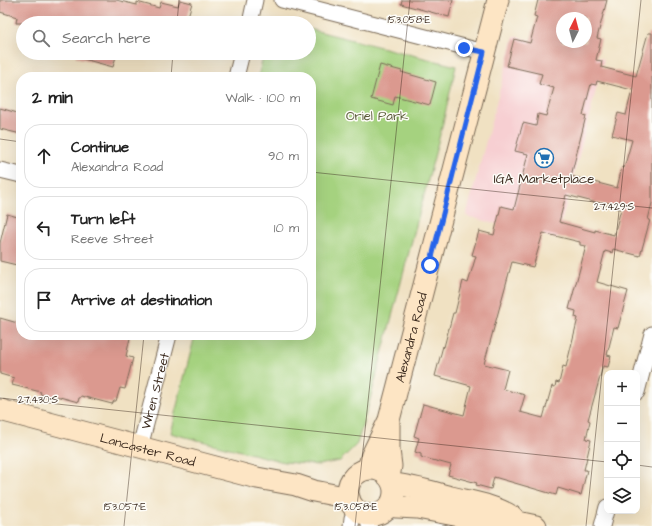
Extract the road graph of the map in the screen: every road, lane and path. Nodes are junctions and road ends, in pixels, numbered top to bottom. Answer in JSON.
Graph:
{"nodes":[{"id":1,"x":255,"y":0,"type":"edge"},
{"id":2,"x":282,"y":0,"type":"edge"},
{"id":3,"x":498,"y":0,"type":"edge"},
{"id":4,"x":252,"y":16,"type":"edge"},
{"id":5,"x":484,"y":52,"type":"junction"},
{"id":6,"x":240,"y":60,"type":"edge"},
{"id":7,"x":237,"y":72,"type":"edge"},
{"id":8,"x":0,"y":170,"type":"edge"},
{"id":9,"x":16,"y":175,"type":"edge"},
{"id":10,"x":652,"y":334,"type":"edge"},
{"id":11,"x":168,"y":340,"type":"edge"},
{"id":12,"x":640,"y":380,"type":"edge"},
{"id":13,"x":0,"y":410,"type":"edge"},
{"id":14,"x":389,"y":420,"type":"junction"},
{"id":15,"x":140,"y":447,"type":"junction"},
{"id":16,"x":391,"y":481,"type":"junction"},
{"id":17,"x":363,"y":504,"type":"edge"},
{"id":18,"x":605,"y":514,"type":"edge"},
{"id":19,"x":526,"y":525,"type":"edge"},
{"id":20,"x":602,"y":526,"type":"edge"}],
"edges":[{"from":1,"to":4,"type":"street"},
{"from":2,"to":5,"type":"street"},
{"from":3,"to":5,"type":"street","name":"Alexandra Road"},
{"from":5,"to":14,"type":"street","name":"Alexandra Road"},
{"from":6,"to":7,"type":"street"},
{"from":8,"to":9,"type":"street"},
{"from":10,"to":12,"type":"street"},
{"from":11,"to":15,"type":"street","name":"Wren Street"},
{"from":13,"to":15,"type":"street","name":"Lancaster Road"},
{"from":14,"to":16,"type":"street","name":"Alexandra Road"},
{"from":14,"to":17,"type":"street","name":"Alexandra Road"},
{"from":15,"to":17,"type":"street","name":"Lancaster Road"},
{"from":16,"to":17,"type":"street","name":"Alexandra Road"},
{"from":16,"to":17,"type":"street","name":"Lancaster Road"},
{"from":16,"to":19,"type":"street","name":"Lancaster Road"},
{"from":17,"to":19,"type":"street","name":"Lancaster Road"},
{"from":18,"to":20,"type":"street"}]}
